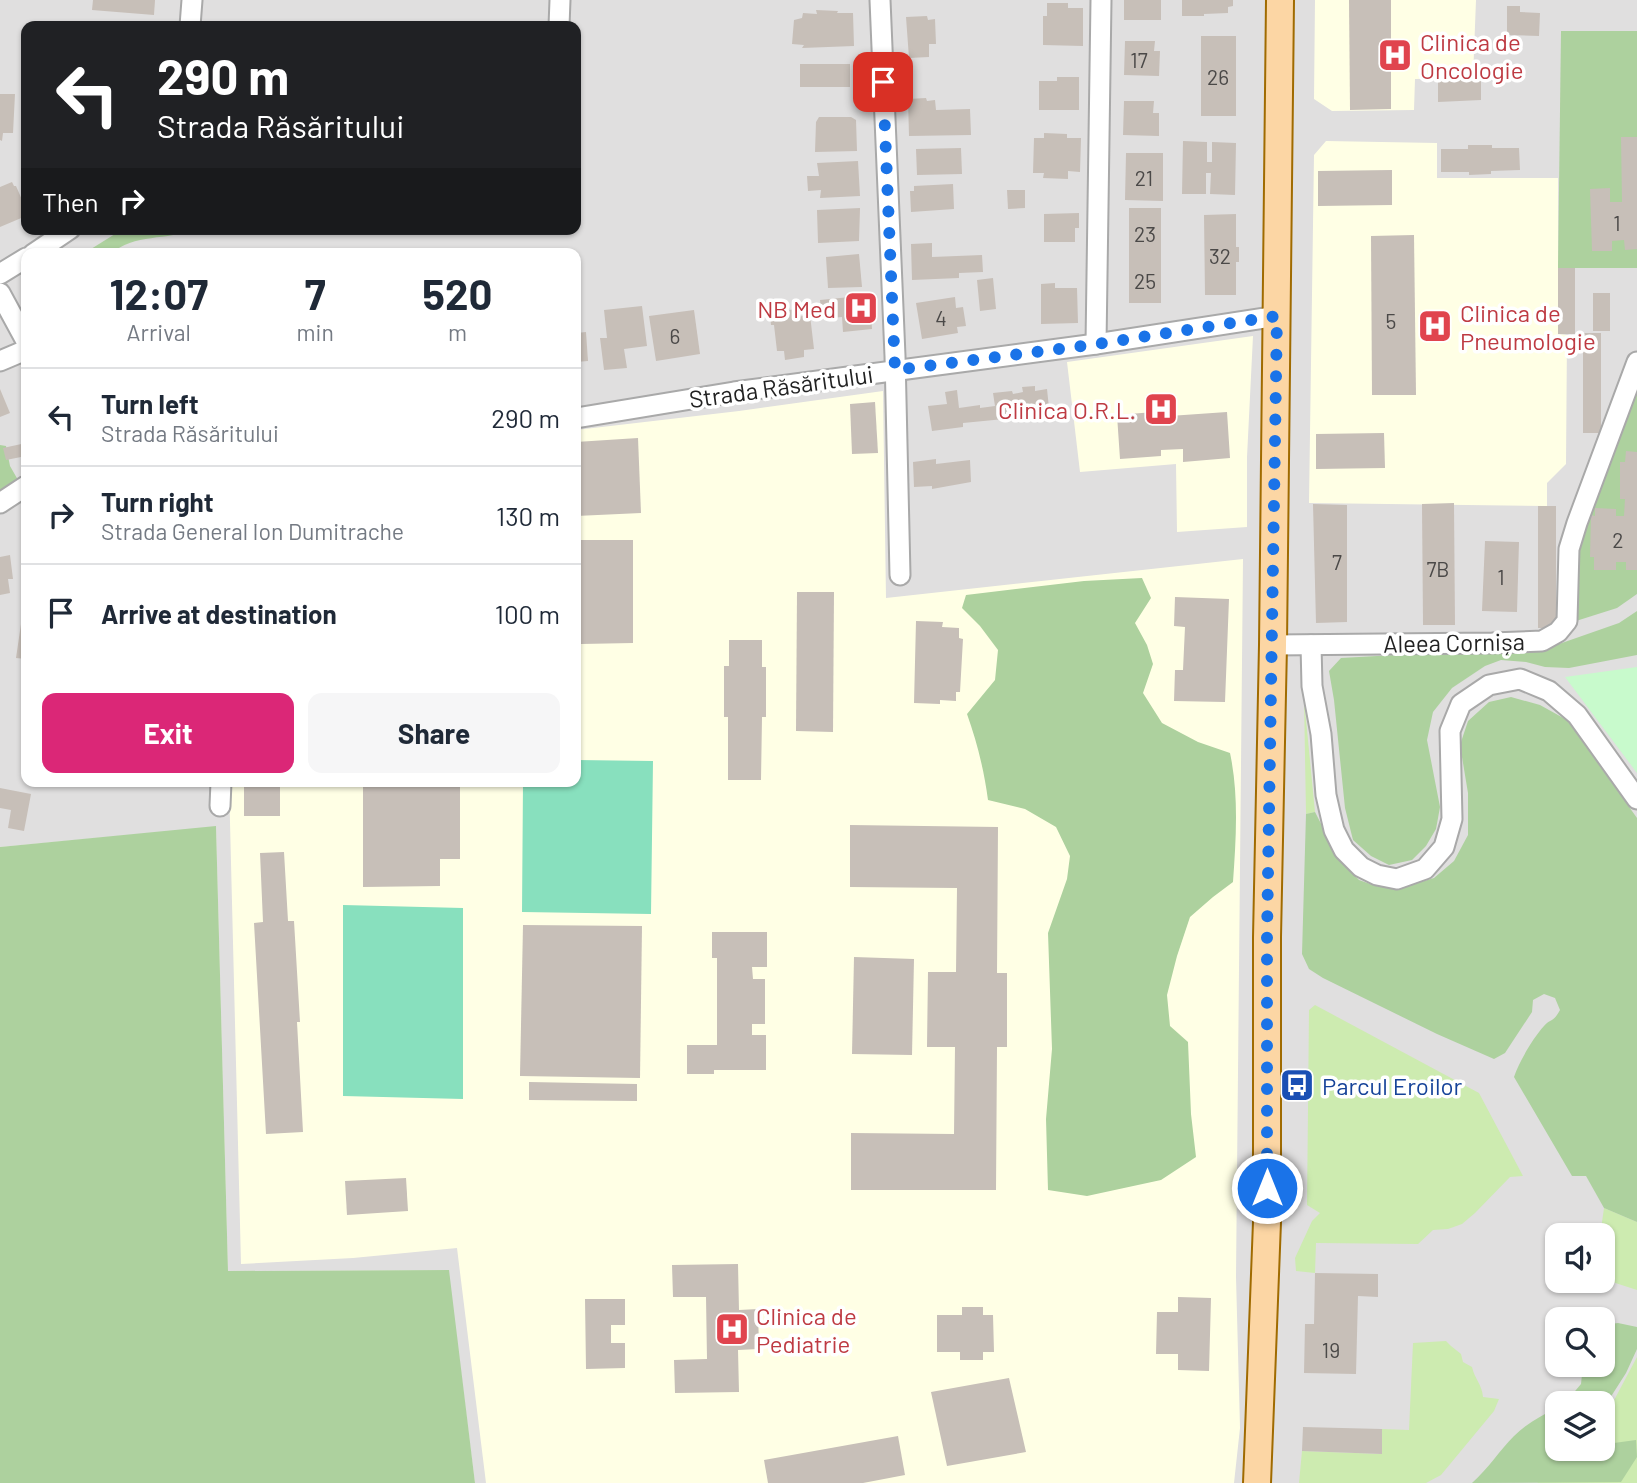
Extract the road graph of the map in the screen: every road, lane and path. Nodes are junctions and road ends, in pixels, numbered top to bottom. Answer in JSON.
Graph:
{"nodes":[{"id":1,"x":192,"y":0,"type":"edge"},
{"id":2,"x":560,"y":0,"type":"edge"},
{"id":3,"x":880,"y":0,"type":"edge"},
{"id":4,"x":1101,"y":0,"type":"edge"},
{"id":5,"x":1280,"y":0,"type":"edge"},
{"id":6,"x":190,"y":21,"type":"edge"},
{"id":7,"x":559,"y":21,"type":"edge"},
{"id":8,"x":62,"y":235,"type":"edge"},
{"id":9,"x":42,"y":248,"type":"edge"},
{"id":10,"x":21,"y":261,"type":"edge"},
{"id":11,"x":0,"y":274,"type":"edge"},
{"id":12,"x":0,"y":293,"type":"edge"},
{"id":13,"x":1277,"y":316,"type":"junction"},
{"id":14,"x":21,"y":332,"type":"edge"},
{"id":15,"x":1097,"y":344,"type":"junction"},
{"id":16,"x":21,"y":352,"type":"edge"},
{"id":17,"x":0,"y":361,"type":"edge"},
{"id":18,"x":1637,"y":362,"type":"edge"},
{"id":19,"x":895,"y":370,"type":"junction"},
{"id":20,"x":581,"y":417,"type":"edge"},
{"id":21,"x":21,"y":488,"type":"edge"},
{"id":22,"x":0,"y":503,"type":"edge"},
{"id":23,"x":900,"y":575,"type":"dead end"},
{"id":24,"x":1273,"y":645,"type":"junction"},
{"id":25,"x":1311,"y":645,"type":"junction"},
{"id":26,"x":221,"y":787,"type":"edge"},
{"id":27,"x":1637,"y":799,"type":"edge"},
{"id":28,"x":220,"y":806,"type":"dead end"},
{"id":29,"x":1257,"y":1483,"type":"edge"}],
"edges":[{"from":1,"to":6,"type":"street"},
{"from":2,"to":7,"type":"street"},
{"from":3,"to":19,"type":"street"},
{"from":4,"to":15,"type":"street"},
{"from":5,"to":13,"type":"main road"},
{"from":8,"to":9,"type":"street"},
{"from":10,"to":11,"type":"street"},
{"from":12,"to":14,"type":"street"},
{"from":13,"to":15,"type":"street","name":"Strada Răsăritului"},
{"from":13,"to":24,"type":"main road"},
{"from":15,"to":19,"type":"street","name":"Strada Răsăritului"},
{"from":16,"to":17,"type":"street"},
{"from":18,"to":25,"type":"street","name":"Aleea Cornișa"},
{"from":19,"to":20,"type":"street","name":"Strada Răsăritului"},
{"from":19,"to":23,"type":"street"},
{"from":21,"to":22,"type":"street"},
{"from":24,"to":25,"type":"street","name":"Aleea Cornișa"},
{"from":24,"to":29,"type":"main road"},
{"from":25,"to":27,"type":"street"},
{"from":26,"to":28,"type":"street"}]}
